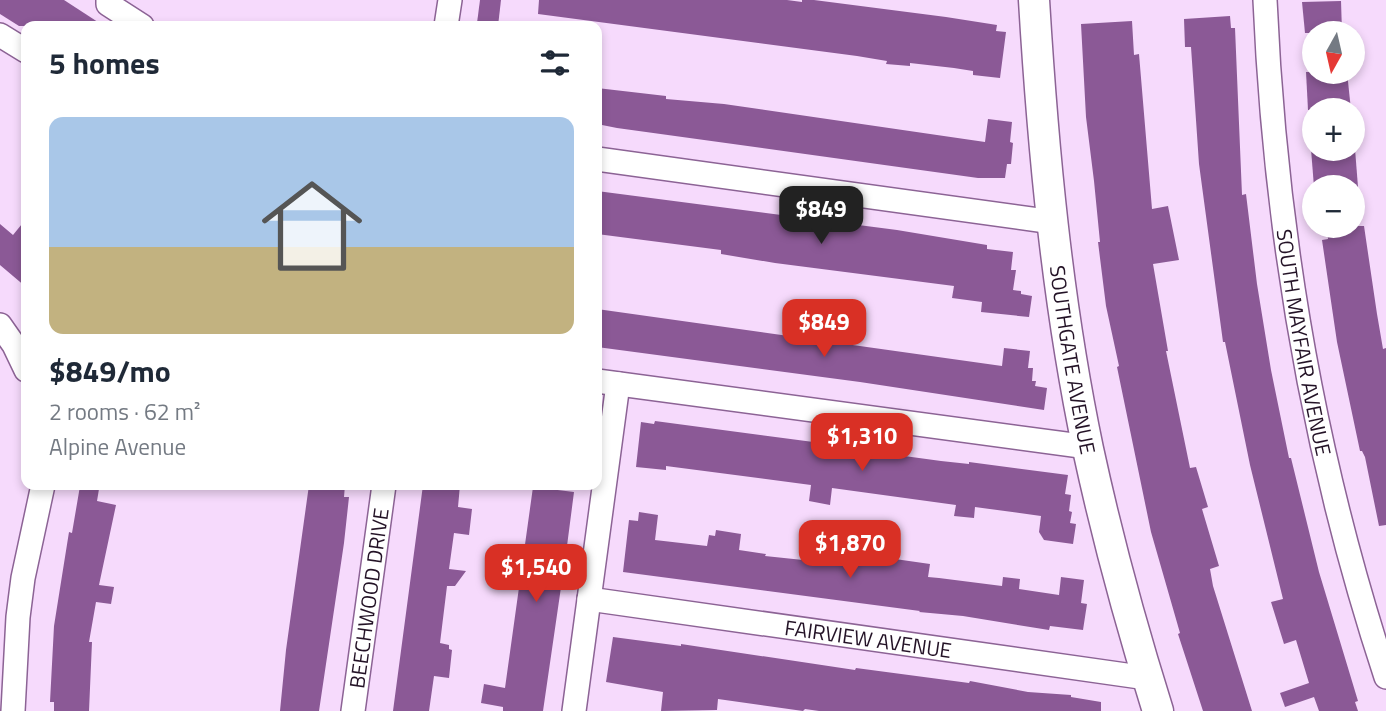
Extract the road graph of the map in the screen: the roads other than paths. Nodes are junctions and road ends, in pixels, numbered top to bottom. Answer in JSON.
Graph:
{"nodes":[{"id":1,"x":108,"y":0,"type":"edge"},
{"id":2,"x":450,"y":0,"type":"edge"},
{"id":3,"x":1034,"y":0,"type":"edge"},
{"id":4,"x":1265,"y":0,"type":"edge"},
{"id":5,"x":134,"y":21,"type":"edge"},
{"id":6,"x":447,"y":21,"type":"edge"},
{"id":7,"x":0,"y":35,"type":"edge"},
{"id":8,"x":21,"y":48,"type":"edge"},
{"id":9,"x":602,"y":160,"type":"edge"},
{"id":10,"x":1053,"y":222,"type":"junction"},
{"id":11,"x":0,"y":325,"type":"edge"},
{"id":12,"x":21,"y":360,"type":"edge"},
{"id":13,"x":607,"y":382,"type":"edge"},
{"id":14,"x":602,"y":442,"type":"edge"},
{"id":15,"x":1088,"y":447,"type":"junction"},
{"id":16,"x":42,"y":490,"type":"edge"},
{"id":17,"x":383,"y":490,"type":"edge"},
{"id":18,"x":598,"y":490,"type":"edge"},
{"id":19,"x":589,"y":599,"type":"junction"},
{"id":20,"x":1386,"y":677,"type":"edge"},
{"id":21,"x":1147,"y":678,"type":"junction"},
{"id":22,"x":13,"y":711,"type":"edge"},
{"id":23,"x":353,"y":711,"type":"edge"},
{"id":24,"x":574,"y":711,"type":"edge"},
{"id":25,"x":1158,"y":711,"type":"edge"}],
"edges":[{"from":1,"to":5,"type":"street"},
{"from":2,"to":6,"type":"street"},
{"from":3,"to":10,"type":"street","name":"SOUTHGATE AVENUE"},
{"from":4,"to":20,"type":"street","name":"SOUTH MAYFAIR AVENUE"},
{"from":7,"to":8,"type":"street"},
{"from":9,"to":10,"type":"street"},
{"from":10,"to":15,"type":"street","name":"SOUTHGATE AVENUE"},
{"from":11,"to":12,"type":"street"},
{"from":13,"to":14,"type":"street"},
{"from":13,"to":15,"type":"street"},
{"from":15,"to":21,"type":"street","name":"SOUTHGATE AVENUE"},
{"from":16,"to":22,"type":"street"},
{"from":17,"to":23,"type":"street","name":"BEECHWOOD DRIVE"},
{"from":18,"to":19,"type":"street"},
{"from":19,"to":21,"type":"street","name":"FAIRVIEW AVENUE"},
{"from":19,"to":24,"type":"street"},
{"from":21,"to":25,"type":"street","name":"SOUTHGATE AVENUE"}]}
